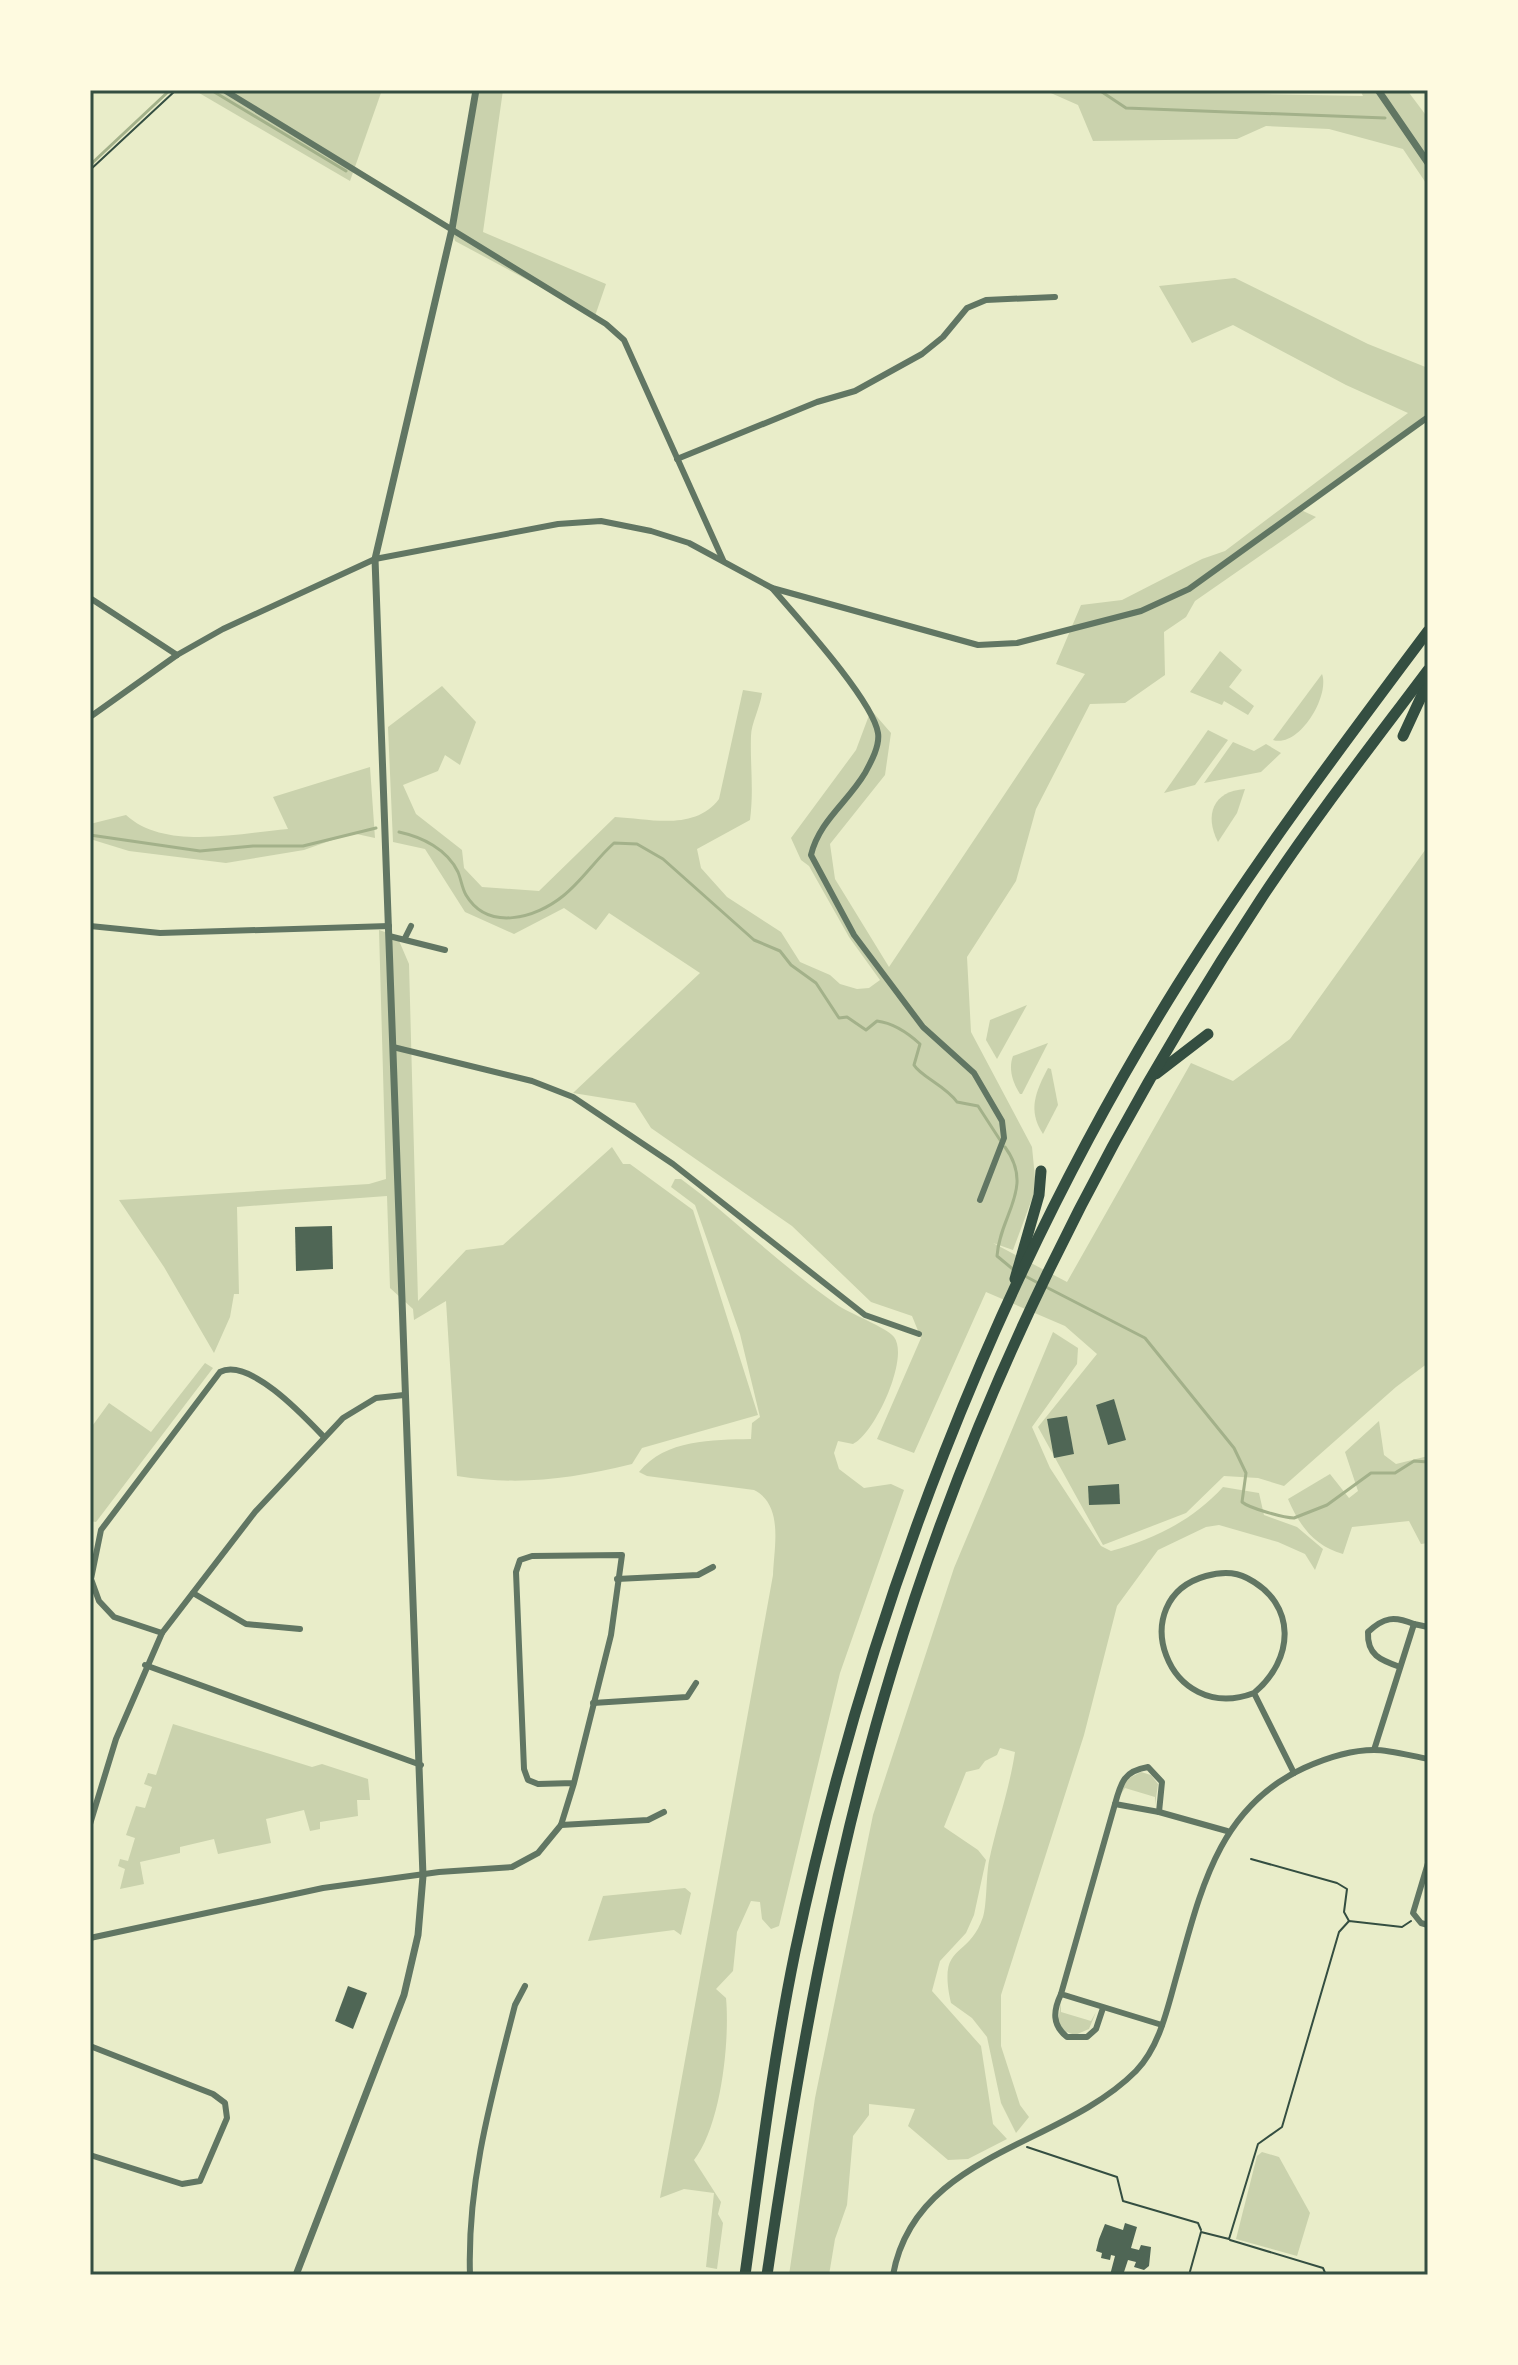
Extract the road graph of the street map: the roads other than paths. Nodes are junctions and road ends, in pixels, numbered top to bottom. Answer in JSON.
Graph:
{"nodes":[{"id":1,"x":224,"y":90,"type":"edge"},
{"id":2,"x":476,"y":90,"type":"edge"},
{"id":3,"x":1378,"y":90,"type":"edge"},
{"id":4,"x":1428,"y":163,"type":"edge"},
{"id":5,"x":452,"y":229,"type":"junction"},
{"id":6,"x":1055,"y":297,"type":"dead end"},
{"id":7,"x":1428,"y":417,"type":"edge"},
{"id":8,"x":677,"y":459,"type":"junction"},
{"id":9,"x":375,"y":559,"type":"junction"},
{"id":10,"x":723,"y":560,"type":"junction"},
{"id":11,"x":772,"y":588,"type":"junction"},
{"id":12,"x":90,"y":598,"type":"edge"},
{"id":13,"x":1428,"y":631,"type":"edge"},
{"id":14,"x":177,"y":655,"type":"junction"},
{"id":15,"x":1428,"y":670,"type":"edge"},
{"id":16,"x":1428,"y":682,"type":"edge"},
{"id":17,"x":90,"y":717,"type":"edge"},
{"id":18,"x":1403,"y":736,"type":"dead end"},
{"id":19,"x":90,"y":926,"type":"edge"},
{"id":20,"x":389,"y":926,"type":"junction"},
{"id":21,"x":411,"y":926,"type":"dead end"},
{"id":22,"x":389,"y":936,"type":"junction"},
{"id":23,"x":405,"y":938,"type":"junction"},
{"id":24,"x":445,"y":950,"type":"dead end"},
{"id":25,"x":1208,"y":1034,"type":"dead end"},
{"id":26,"x":393,"y":1047,"type":"junction"},
{"id":27,"x":1150,"y":1080,"type":"junction"},
{"id":28,"x":1041,"y":1171,"type":"dead end"},
{"id":29,"x":980,"y":1200,"type":"dead end"},
{"id":30,"x":1025,"y":1261,"type":"junction"},
{"id":31,"x":919,"y":1334,"type":"dead end"},
{"id":32,"x":404,"y":1395,"type":"junction"},
{"id":33,"x":324,"y":1437,"type":"junction"},
{"id":34,"x":90,"y":1527,"type":"edge"},
{"id":35,"x":101,"y":1530,"type":"junction"},
{"id":36,"x":713,"y":1567,"type":"dead end"},
{"id":37,"x":617,"y":1579,"type":"junction"},
{"id":38,"x":91,"y":1580,"type":"edge"},
{"id":39,"x":193,"y":1593,"type":"junction"},
{"id":40,"x":1414,"y":1624,"type":"junction"},
{"id":41,"x":1428,"y":1627,"type":"edge"},
{"id":42,"x":300,"y":1629,"type":"dead end"},
{"id":43,"x":162,"y":1633,"type":"junction"},
{"id":44,"x":145,"y":1665,"type":"junction"},
{"id":45,"x":1400,"y":1667,"type":"junction"},
{"id":46,"x":696,"y":1683,"type":"dead end"},
{"id":47,"x":1254,"y":1693,"type":"junction"},
{"id":48,"x":593,"y":1703,"type":"junction"},
{"id":49,"x":1374,"y":1750,"type":"junction"},
{"id":50,"x":1428,"y":1759,"type":"edge"},
{"id":51,"x":421,"y":1765,"type":"junction"},
{"id":52,"x":1294,"y":1773,"type":"junction"},
{"id":53,"x":574,"y":1783,"type":"junction"},
{"id":54,"x":1115,"y":1804,"type":"junction"},
{"id":55,"x":664,"y":1812,"type":"dead end"},
{"id":56,"x":1159,"y":1812,"type":"junction"},
{"id":57,"x":90,"y":1823,"type":"edge"},
{"id":58,"x":561,"y":1825,"type":"junction"},
{"id":59,"x":1227,"y":1831,"type":"junction"},
{"id":60,"x":1428,"y":1863,"type":"edge"},
{"id":61,"x":423,"y":1876,"type":"junction"},
{"id":62,"x":1428,"y":1925,"type":"edge"},
{"id":63,"x":90,"y":1938,"type":"edge"},
{"id":64,"x":525,"y":1986,"type":"dead end"},
{"id":65,"x":1061,"y":1994,"type":"junction"},
{"id":66,"x":1103,"y":2008,"type":"junction"},
{"id":67,"x":1162,"y":2025,"type":"junction"},
{"id":68,"x":90,"y":2046,"type":"edge"},
{"id":69,"x":90,"y":2155,"type":"edge"},
{"id":70,"x":296,"y":2275,"type":"edge"},
{"id":71,"x":470,"y":2275,"type":"edge"},
{"id":72,"x":745,"y":2275,"type":"edge"},
{"id":73,"x":767,"y":2275,"type":"edge"},
{"id":74,"x":893,"y":2275,"type":"edge"}],
"edges":[{"from":1,"to":5,"type":"street"},
{"from":2,"to":5,"type":"street"},
{"from":3,"to":4,"type":"street"},
{"from":5,"to":8,"type":"street"},
{"from":5,"to":9,"type":"street"},
{"from":6,"to":8,"type":"street"},
{"from":7,"to":11,"type":"street"},
{"from":8,"to":10,"type":"street"},
{"from":9,"to":10,"type":"street"},
{"from":9,"to":14,"type":"street"},
{"from":9,"to":20,"type":"street"},
{"from":10,"to":11,"type":"street"},
{"from":11,"to":29,"type":"street"},
{"from":12,"to":14,"type":"street"},
{"from":13,"to":30,"type":"highway"},
{"from":14,"to":17,"type":"street"},
{"from":15,"to":27,"type":"highway"},
{"from":16,"to":18,"type":"highway"},
{"from":19,"to":20,"type":"street"},
{"from":20,"to":22,"type":"street"},
{"from":21,"to":23,"type":"street"},
{"from":22,"to":23,"type":"street"},
{"from":22,"to":26,"type":"street"},
{"from":23,"to":24,"type":"street"},
{"from":25,"to":27,"type":"highway"},
{"from":26,"to":31,"type":"street"},
{"from":26,"to":32,"type":"street"},
{"from":27,"to":73,"type":"highway"},
{"from":28,"to":30,"type":"highway"},
{"from":30,"to":72,"type":"highway"},
{"from":32,"to":33,"type":"street"},
{"from":32,"to":51,"type":"street"},
{"from":33,"to":35,"type":"street"},
{"from":33,"to":39,"type":"street"},
{"from":34,"to":35,"type":"street"},
{"from":35,"to":38,"type":"street"},
{"from":36,"to":37,"type":"street"},
{"from":37,"to":48,"type":"street"},
{"from":37,"to":53,"type":"street"},
{"from":38,"to":43,"type":"street"},
{"from":39,"to":42,"type":"street"},
{"from":39,"to":43,"type":"street"},
{"from":40,"to":41,"type":"street"},
{"from":40,"to":45,"type":"street"},
{"from":40,"to":45,"type":"street"},
{"from":43,"to":44,"type":"street"},
{"from":44,"to":51,"type":"street"},
{"from":44,"to":57,"type":"street"},
{"from":45,"to":49,"type":"street"},
{"from":46,"to":48,"type":"street"},
{"from":47,"to":47,"type":"street"},
{"from":47,"to":52,"type":"street"},
{"from":48,"to":53,"type":"street"},
{"from":49,"to":50,"type":"street"},
{"from":49,"to":52,"type":"street"},
{"from":51,"to":61,"type":"street"},
{"from":52,"to":59,"type":"street"},
{"from":53,"to":58,"type":"street"},
{"from":54,"to":56,"type":"street"},
{"from":54,"to":56,"type":"street"},
{"from":54,"to":65,"type":"street"},
{"from":55,"to":58,"type":"street"},
{"from":56,"to":59,"type":"street"},
{"from":58,"to":61,"type":"street"},
{"from":59,"to":67,"type":"street"},
{"from":60,"to":62,"type":"street"},
{"from":61,"to":63,"type":"street"},
{"from":61,"to":70,"type":"street"},
{"from":64,"to":71,"type":"street"},
{"from":65,"to":66,"type":"street"},
{"from":65,"to":66,"type":"street"},
{"from":66,"to":67,"type":"street"},
{"from":67,"to":74,"type":"street"},
{"from":68,"to":69,"type":"street"}]}
